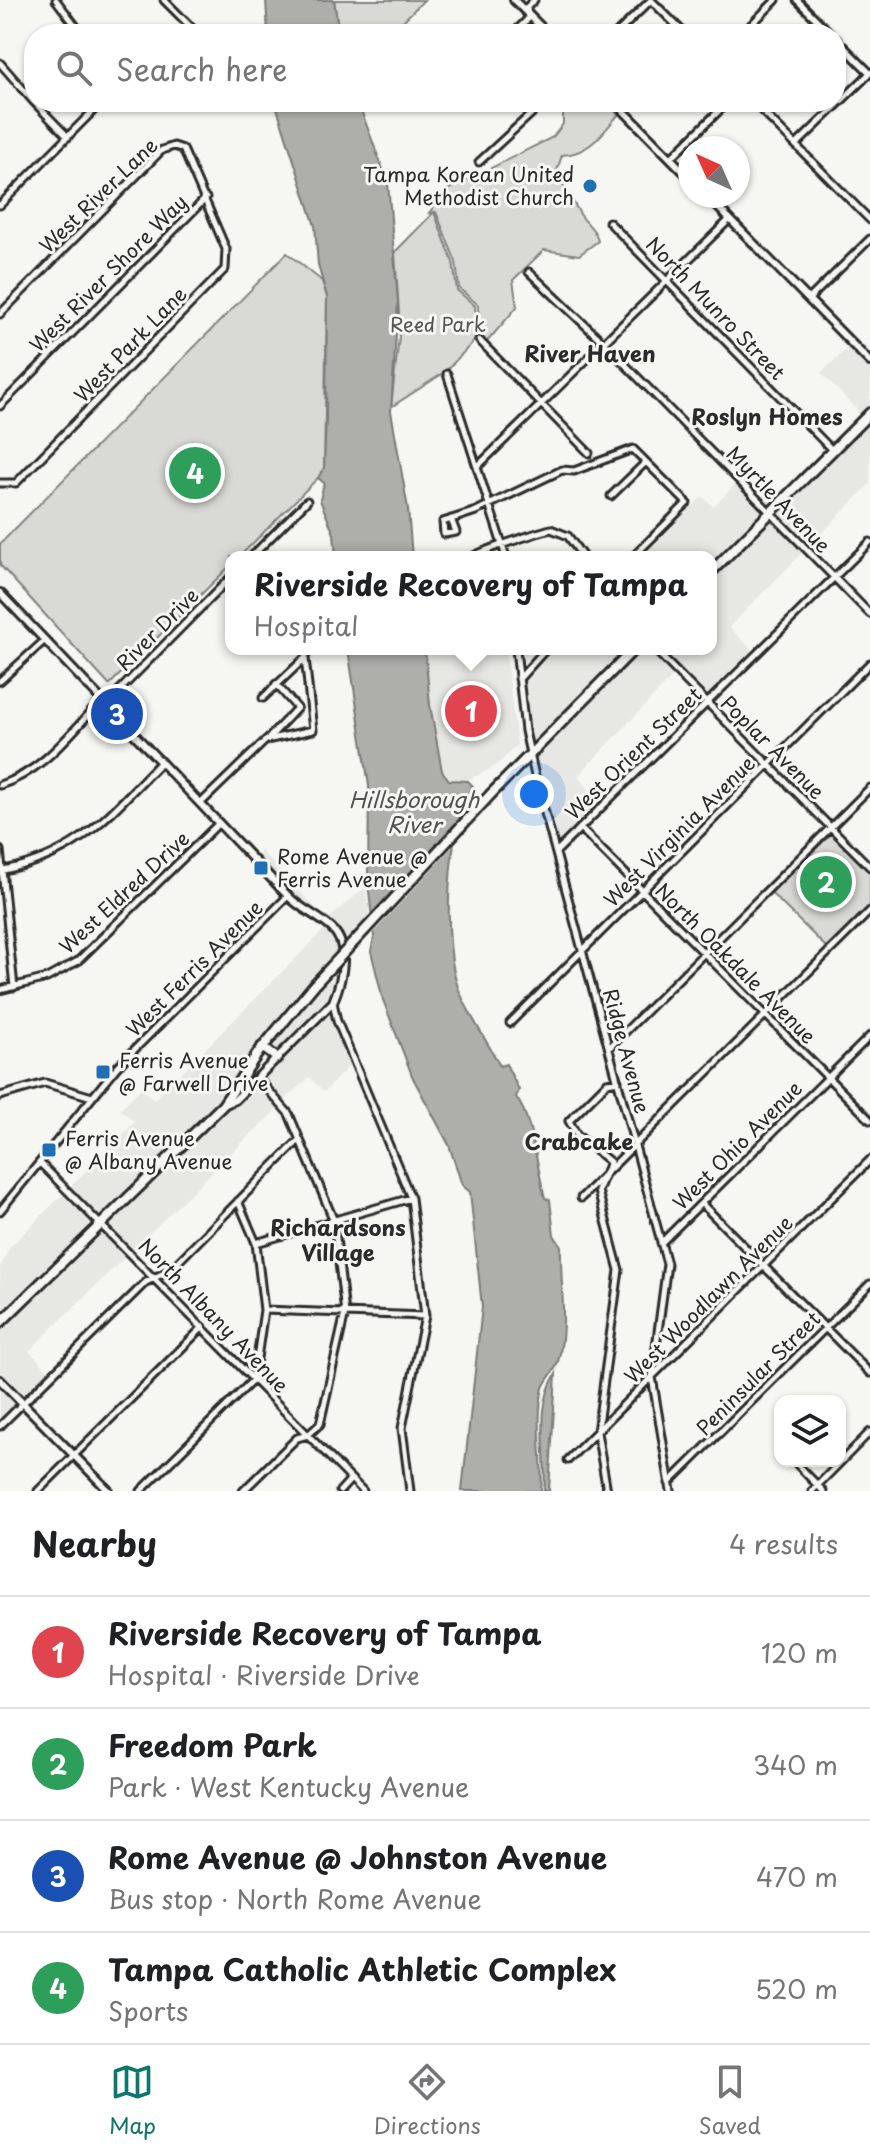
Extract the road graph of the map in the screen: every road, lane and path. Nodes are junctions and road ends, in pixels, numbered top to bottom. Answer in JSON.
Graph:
{"nodes":[{"id":1,"x":56,"y":0,"type":"edge"},
{"id":2,"x":164,"y":0,"type":"edge"},
{"id":3,"x":514,"y":0,"type":"edge"},
{"id":4,"x":534,"y":0,"type":"edge"},
{"id":5,"x":651,"y":0,"type":"edge"},
{"id":6,"x":776,"y":0,"type":"edge"},
{"id":7,"x":797,"y":0,"type":"edge"},
{"id":8,"x":528,"y":14,"type":"junction"},
{"id":9,"x":74,"y":24,"type":"edge"},
{"id":10,"x":188,"y":24,"type":"edge"},
{"id":11,"x":523,"y":24,"type":"edge"},
{"id":12,"x":538,"y":24,"type":"edge"},
{"id":13,"x":626,"y":24,"type":"edge"},
{"id":14,"x":675,"y":24,"type":"edge"},
{"id":15,"x":752,"y":24,"type":"edge"},
{"id":16,"x":821,"y":24,"type":"edge"},
{"id":17,"x":846,"y":49,"type":"edge"},
{"id":18,"x":0,"y":63,"type":"edge"},
{"id":19,"x":870,"y":73,"type":"edge"},
{"id":20,"x":24,"y":91,"type":"edge"},
{"id":21,"x":846,"y":96,"type":"edge"},
{"id":22,"x":44,"y":112,"type":"edge"},
{"id":23,"x":92,"y":112,"type":"edge"},
{"id":24,"x":533,"y":112,"type":"edge"},
{"id":25,"x":625,"y":112,"type":"edge"},
{"id":26,"x":718,"y":112,"type":"edge"},
{"id":27,"x":763,"y":112,"type":"edge"},
{"id":28,"x":830,"y":112,"type":"edge"},
{"id":29,"x":68,"y":137,"type":"junction"},
{"id":30,"x":796,"y":145,"type":"junction"},
{"id":31,"x":671,"y":158,"type":"junction"},
{"id":32,"x":479,"y":162,"type":"dead end"},
{"id":33,"x":678,"y":165,"type":"edge"},
{"id":34,"x":206,"y":198,"type":"junction"},
{"id":35,"x":0,"y":205,"type":"edge"},
{"id":36,"x":719,"y":208,"type":"edge"},
{"id":37,"x":730,"y":219,"type":"junction"},
{"id":38,"x":870,"y":220,"type":"edge"},
{"id":39,"x":609,"y":222,"type":"dead end"},
{"id":40,"x":870,"y":239,"type":"edge"},
{"id":41,"x":529,"y":272,"type":"dead end"},
{"id":42,"x":667,"y":281,"type":"junction"},
{"id":43,"x":809,"y":299,"type":"junction"},
{"id":44,"x":0,"y":314,"type":"edge"},
{"id":45,"x":479,"y":340,"type":"dead end"},
{"id":46,"x":604,"y":343,"type":"junction"},
{"id":47,"x":870,"y":362,"type":"edge"},
{"id":48,"x":447,"y":374,"type":"dead end"},
{"id":49,"x":541,"y":404,"type":"junction"},
{"id":50,"x":0,"y":406,"type":"edge"},
{"id":51,"x":870,"y":413,"type":"edge"},
{"id":52,"x":833,"y":451,"type":"junction"},
{"id":53,"x":589,"y":453,"type":"dead end"},
{"id":54,"x":646,"y":462,"type":"junction"},
{"id":55,"x":478,"y":466,"type":"junction"},
{"id":56,"x":0,"y":483,"type":"edge"},
{"id":57,"x":611,"y":496,"type":"dead end"},
{"id":58,"x":307,"y":501,"type":"dead end"},
{"id":59,"x":489,"y":504,"type":"junction"},
{"id":60,"x":770,"y":513,"type":"junction"},
{"id":61,"x":451,"y":519,"type":"dead end"},
{"id":62,"x":870,"y":542,"type":"edge"},
{"id":63,"x":505,"y":546,"type":"junction"},
{"id":64,"x":489,"y":549,"type":"joint"},
{"id":65,"x":257,"y":551,"type":"edge"},
{"id":66,"x":482,"y":551,"type":"edge"},
{"id":67,"x":505,"y":551,"type":"edge"},
{"id":68,"x":579,"y":551,"type":"edge"},
{"id":69,"x":639,"y":551,"type":"edge"},
{"id":70,"x":717,"y":566,"type":"edge"},
{"id":71,"x":834,"y":578,"type":"junction"},
{"id":72,"x":225,"y":583,"type":"edge"},
{"id":73,"x":0,"y":593,"type":"edge"},
{"id":74,"x":870,"y":614,"type":"edge"},
{"id":75,"x":45,"y":640,"type":"junction"},
{"id":76,"x":306,"y":655,"type":"edge"},
{"id":77,"x":517,"y":655,"type":"edge"},
{"id":78,"x":541,"y":655,"type":"edge"},
{"id":79,"x":628,"y":655,"type":"edge"},
{"id":80,"x":660,"y":655,"type":"edge"},
{"id":81,"x":305,"y":658,"type":"junction"},
{"id":82,"x":870,"y":663,"type":"edge"},
{"id":83,"x":519,"y":679,"type":"junction"},
{"id":84,"x":0,"y":681,"type":"edge"},
{"id":85,"x":276,"y":684,"type":"junction"},
{"id":86,"x":263,"y":698,"type":"dead end"},
{"id":87,"x":104,"y":702,"type":"junction"},
{"id":88,"x":707,"y":703,"type":"junction"},
{"id":89,"x":266,"y":740,"type":"junction"},
{"id":90,"x":531,"y":751,"type":"junction"},
{"id":91,"x":161,"y":762,"type":"junction"},
{"id":92,"x":768,"y":765,"type":"junction"},
{"id":93,"x":0,"y":785,"type":"edge"},
{"id":94,"x":870,"y":788,"type":"edge"},
{"id":95,"x":201,"y":803,"type":"junction"},
{"id":96,"x":219,"y":823,"type":"junction"},
{"id":97,"x":831,"y":827,"type":"junction"},
{"id":98,"x":580,"y":828,"type":"junction"},
{"id":99,"x":0,"y":850,"type":"edge"},
{"id":100,"x":556,"y":852,"type":"junction"},
{"id":101,"x":870,"y":867,"type":"edge"},
{"id":102,"x":4,"y":870,"type":"junction"},
{"id":103,"x":641,"y":891,"type":"junction"},
{"id":104,"x":288,"y":896,"type":"junction"},
{"id":105,"x":870,"y":911,"type":"edge"},
{"id":106,"x":583,"y":949,"type":"junction"},
{"id":107,"x":704,"y":953,"type":"junction"},
{"id":108,"x":14,"y":987,"type":"junction"},
{"id":109,"x":0,"y":990,"type":"edge"},
{"id":110,"x":333,"y":1002,"type":"junction"},
{"id":111,"x":765,"y":1015,"type":"junction"},
{"id":112,"x":510,"y":1023,"type":"dead end"},
{"id":113,"x":870,"y":1036,"type":"edge"},
{"id":114,"x":262,"y":1047,"type":"junction"},
{"id":115,"x":609,"y":1047,"type":"junction"},
{"id":116,"x":277,"y":1058,"type":"junction"},
{"id":117,"x":257,"y":1077,"type":"junction"},
{"id":118,"x":828,"y":1078,"type":"junction"},
{"id":119,"x":618,"y":1081,"type":"junction"},
{"id":120,"x":0,"y":1096,"type":"edge"},
{"id":121,"x":92,"y":1097,"type":"junction"},
{"id":122,"x":223,"y":1105,"type":"junction"},
{"id":123,"x":870,"y":1120,"type":"edge"},
{"id":124,"x":299,"y":1140,"type":"junction"},
{"id":125,"x":635,"y":1144,"type":"junction"},
{"id":126,"x":870,"y":1160,"type":"edge"},
{"id":127,"x":41,"y":1164,"type":"junction"},
{"id":128,"x":605,"y":1174,"type":"junction"},
{"id":129,"x":411,"y":1198,"type":"junction"},
{"id":130,"x":581,"y":1198,"type":"dead end"},
{"id":131,"x":238,"y":1201,"type":"junction"},
{"id":132,"x":702,"y":1204,"type":"junction"},
{"id":133,"x":0,"y":1211,"type":"edge"},
{"id":134,"x":334,"y":1221,"type":"junction"},
{"id":135,"x":101,"y":1223,"type":"junction"},
{"id":136,"x":256,"y":1243,"type":"junction"},
{"id":137,"x":661,"y":1243,"type":"junction"},
{"id":138,"x":764,"y":1267,"type":"junction"},
{"id":139,"x":156,"y":1278,"type":"junction"},
{"id":140,"x":870,"y":1284,"type":"edge"},
{"id":141,"x":264,"y":1310,"type":"junction"},
{"id":142,"x":345,"y":1313,"type":"junction"},
{"id":143,"x":425,"y":1316,"type":"junction"},
{"id":144,"x":0,"y":1323,"type":"edge"},
{"id":145,"x":203,"y":1327,"type":"junction"},
{"id":146,"x":826,"y":1328,"type":"junction"},
{"id":147,"x":870,"y":1373,"type":"edge"},
{"id":148,"x":652,"y":1377,"type":"junction"},
{"id":149,"x":254,"y":1379,"type":"junction"},
{"id":150,"x":0,"y":1380,"type":"edge"},
{"id":151,"x":23,"y":1403,"type":"junction"},
{"id":152,"x":0,"y":1426,"type":"edge"},
{"id":153,"x":597,"y":1432,"type":"junction"},
{"id":154,"x":870,"y":1432,"type":"edge"},
{"id":155,"x":308,"y":1435,"type":"junction"},
{"id":156,"x":74,"y":1455,"type":"junction"},
{"id":157,"x":568,"y":1460,"type":"dead end"},
{"id":158,"x":800,"y":1467,"type":"edge"},
{"id":159,"x":351,"y":1479,"type":"junction"},
{"id":160,"x":669,"y":1483,"type":"junction"},
{"id":161,"x":817,"y":1485,"type":"junction"},
{"id":162,"x":38,"y":1491,"type":"edge"},
{"id":163,"x":109,"y":1491,"type":"edge"},
{"id":164,"x":141,"y":1491,"type":"edge"},
{"id":165,"x":243,"y":1491,"type":"edge"},
{"id":166,"x":340,"y":1491,"type":"edge"},
{"id":167,"x":363,"y":1491,"type":"edge"},
{"id":168,"x":410,"y":1491,"type":"edge"},
{"id":169,"x":607,"y":1491,"type":"edge"},
{"id":170,"x":671,"y":1491,"type":"edge"},
{"id":171,"x":812,"y":1491,"type":"edge"},
{"id":172,"x":823,"y":1491,"type":"edge"}],
"edges":[{"from":1,"to":9,"type":"street"},
{"from":2,"to":10,"type":"street"},
{"from":3,"to":8,"type":"street"},
{"from":4,"to":8,"type":"street"},
{"from":5,"to":13,"type":"street"},
{"from":5,"to":14,"type":"street"},
{"from":6,"to":15,"type":"street"},
{"from":7,"to":16,"type":"street"},
{"from":8,"to":11,"type":"street"},
{"from":8,"to":12,"type":"street"},
{"from":17,"to":19,"type":"street"},
{"from":18,"to":20,"type":"street"},
{"from":19,"to":21,"type":"street"},
{"from":22,"to":29,"type":"street"},
{"from":23,"to":29,"type":"street"},
{"from":24,"to":32,"type":"street"},
{"from":25,"to":31,"type":"street"},
{"from":26,"to":31,"type":"street"},
{"from":27,"to":30,"type":"street"},
{"from":28,"to":30,"type":"street"},
{"from":29,"to":35,"type":"street"},
{"from":30,"to":38,"type":"street"},
{"from":31,"to":33,"type":"street"},
{"from":34,"to":44,"type":"street","name":"West River Lane"},
{"from":34,"to":50,"type":"street","name":"West River Shore Way"},
{"from":34,"to":56,"type":"street","name":"West Park Lane"},
{"from":36,"to":37,"type":"street"},
{"from":37,"to":42,"type":"street"},
{"from":37,"to":43,"type":"street"},
{"from":39,"to":42,"type":"street","name":"North Munro Street"},
{"from":40,"to":43,"type":"street"},
{"from":41,"to":46,"type":"street","name":"Myrtle Avenue"},
{"from":42,"to":46,"type":"street"},
{"from":42,"to":52,"type":"street","name":"North Munro Street"},
{"from":43,"to":47,"type":"street"},
{"from":45,"to":49,"type":"street"},
{"from":46,"to":49,"type":"street"},
{"from":46,"to":60,"type":"street","name":"Myrtle Avenue"},
{"from":48,"to":55,"type":"street"},
{"from":49,"to":53,"type":"street"},
{"from":49,"to":55,"type":"street"},
{"from":51,"to":52,"type":"main road"},
{"from":52,"to":60,"type":"main road"},
{"from":54,"to":57,"type":"street"},
{"from":54,"to":59,"type":"street"},
{"from":54,"to":69,"type":"street"},
{"from":55,"to":59,"type":"street"},
{"from":58,"to":65,"type":"street"},
{"from":59,"to":61,"type":"street"},
{"from":59,"to":63,"type":"street"},
{"from":60,"to":70,"type":"main road"},
{"from":60,"to":71,"type":"street","name":"Myrtle Avenue"},
{"from":62,"to":71,"type":"street","name":"West Orient Street"},
{"from":63,"to":64,"type":"street"},
{"from":63,"to":67,"type":"street"},
{"from":63,"to":68,"type":"street"},
{"from":64,"to":66,"type":"street"},
{"from":71,"to":74,"type":"street","name":"Myrtle Avenue"},
{"from":71,"to":88,"type":"street","name":"West Orient Street"},
{"from":72,"to":87,"type":"street","name":"River Drive"},
{"from":73,"to":75,"type":"street"},
{"from":75,"to":84,"type":"street"},
{"from":75,"to":87,"type":"street"},
{"from":76,"to":81,"type":"street"},
{"from":77,"to":83,"type":"street","name":"Ridge Avenue"},
{"from":78,"to":83,"type":"street"},
{"from":79,"to":90,"type":"main road"},
{"from":80,"to":88,"type":"street","name":"Poplar Avenue"},
{"from":81,"to":85,"type":"street"},
{"from":81,"to":89,"type":"street"},
{"from":82,"to":92,"type":"street","name":"West Virginia Avenue"},
{"from":83,"to":90,"type":"street","name":"Ridge Avenue"},
{"from":85,"to":86,"type":"street"},
{"from":85,"to":89,"type":"street"},
{"from":87,"to":91,"type":"street"},
{"from":87,"to":93,"type":"street","name":"River Drive"},
{"from":88,"to":92,"type":"street","name":"Poplar Avenue"},
{"from":88,"to":98,"type":"street","name":"West Orient Street"},
{"from":89,"to":95,"type":"street"},
{"from":90,"to":100,"type":"street","name":"Ridge Avenue"},
{"from":90,"to":114,"type":"main road","bridge":true},
{"from":91,"to":95,"type":"street"},
{"from":91,"to":102,"type":"street"},
{"from":92,"to":97,"type":"street","name":"Poplar Avenue"},
{"from":92,"to":103,"type":"street","name":"West Virginia Avenue"},
{"from":94,"to":97,"type":"street"},
{"from":95,"to":96,"type":"street"},
{"from":96,"to":104,"type":"street"},
{"from":96,"to":108,"type":"street","name":"West Eldred Drive"},
{"from":97,"to":101,"type":"street","name":"Poplar Avenue"},
{"from":97,"to":107,"type":"street"},
{"from":98,"to":100,"type":"street","name":"West Orient Street"},
{"from":98,"to":103,"type":"street","name":"North Oakdale Avenue"},
{"from":99,"to":102,"type":"street"},
{"from":100,"to":106,"type":"street","name":"Ridge Avenue"},
{"from":102,"to":108,"type":"street"},
{"from":103,"to":106,"type":"street","name":"West Virginia Avenue"},
{"from":103,"to":107,"type":"street","name":"North Oakdale Avenue"},
{"from":104,"to":110,"type":"street"},
{"from":104,"to":121,"type":"street","name":"West Ferris Avenue"},
{"from":105,"to":111,"type":"street"},
{"from":106,"to":112,"type":"street","name":"West Virginia Avenue"},
{"from":106,"to":115,"type":"street","name":"Ridge Avenue"},
{"from":107,"to":111,"type":"street","name":"North Oakdale Avenue"},
{"from":107,"to":115,"type":"street"},
{"from":108,"to":109,"type":"street","name":"West Eldred Drive"},
{"from":110,"to":116,"type":"street"},
{"from":110,"to":129,"type":"street"},
{"from":111,"to":118,"type":"street","name":"North Oakdale Avenue"},
{"from":111,"to":125,"type":"street"},
{"from":113,"to":118,"type":"street","name":"West Ohio Avenue"},
{"from":114,"to":116,"type":"main road"},
{"from":114,"to":122,"type":"main road"},
{"from":115,"to":119,"type":"street","name":"Ridge Avenue"},
{"from":116,"to":117,"type":"street"},
{"from":117,"to":122,"type":"street"},
{"from":117,"to":124,"type":"street"},
{"from":118,"to":123,"type":"street","name":"North Oakdale Avenue"},
{"from":118,"to":132,"type":"street","name":"West Ohio Avenue"},
{"from":119,"to":125,"type":"street","name":"Ridge Avenue"},
{"from":119,"to":128,"type":"street"},
{"from":120,"to":121,"type":"street"},
{"from":121,"to":127,"type":"street","name":"West Ferris Avenue"},
{"from":122,"to":135,"type":"main road"},
{"from":124,"to":131,"type":"street"},
{"from":124,"to":134,"type":"street"},
{"from":125,"to":128,"type":"street"},
{"from":125,"to":137,"type":"street","name":"Ridge Avenue"},
{"from":126,"to":138,"type":"street","name":"West Woodlawn Avenue"},
{"from":127,"to":133,"type":"street","name":"West Ferris Avenue"},
{"from":127,"to":135,"type":"street","name":"North Albany Avenue"},
{"from":128,"to":130,"type":"street"},
{"from":128,"to":153,"type":"street"},
{"from":129,"to":134,"type":"street"},
{"from":129,"to":143,"type":"street"},
{"from":131,"to":136,"type":"street"},
{"from":131,"to":139,"type":"street"},
{"from":132,"to":137,"type":"street","name":"West Ohio Avenue"},
{"from":132,"to":138,"type":"street"},
{"from":134,"to":136,"type":"street"},
{"from":134,"to":142,"type":"street"},
{"from":135,"to":139,"type":"street","name":"North Albany Avenue"},
{"from":135,"to":144,"type":"main road"},
{"from":136,"to":141,"type":"street"},
{"from":137,"to":148,"type":"street","name":"Ridge Avenue"},
{"from":138,"to":146,"type":"street"},
{"from":138,"to":148,"type":"street","name":"West Woodlawn Avenue"},
{"from":139,"to":145,"type":"street","name":"North Albany Avenue"},
{"from":139,"to":151,"type":"street"},
{"from":140,"to":146,"type":"street","name":"Peninsular Street"},
{"from":141,"to":142,"type":"street"},
{"from":141,"to":149,"type":"street"},
{"from":142,"to":143,"type":"street"},
{"from":142,"to":155,"type":"street"},
{"from":143,"to":168,"type":"street"},
{"from":145,"to":149,"type":"street","name":"North Albany Avenue"},
{"from":145,"to":156,"type":"street"},
{"from":146,"to":147,"type":"street"},
{"from":146,"to":160,"type":"street","name":"Peninsular Street"},
{"from":148,"to":153,"type":"street","name":"West Woodlawn Avenue"},
{"from":148,"to":160,"type":"street","name":"Ridge Avenue"},
{"from":149,"to":155,"type":"street","name":"North Albany Avenue"},
{"from":149,"to":164,"type":"street"},
{"from":150,"to":151,"type":"street"},
{"from":151,"to":152,"type":"street"},
{"from":151,"to":156,"type":"street"},
{"from":153,"to":157,"type":"street","name":"West Woodlawn Avenue"},
{"from":153,"to":169,"type":"street"},
{"from":154,"to":161,"type":"street"},
{"from":155,"to":159,"type":"street","name":"North Albany Avenue"},
{"from":155,"to":165,"type":"street"},
{"from":156,"to":162,"type":"street"},
{"from":156,"to":163,"type":"street"},
{"from":158,"to":161,"type":"street"},
{"from":159,"to":166,"type":"street"},
{"from":159,"to":167,"type":"street","name":"North Albany Avenue"},
{"from":160,"to":170,"type":"street","name":"Ridge Avenue"},
{"from":161,"to":171,"type":"street"},
{"from":161,"to":172,"type":"street"}]}
